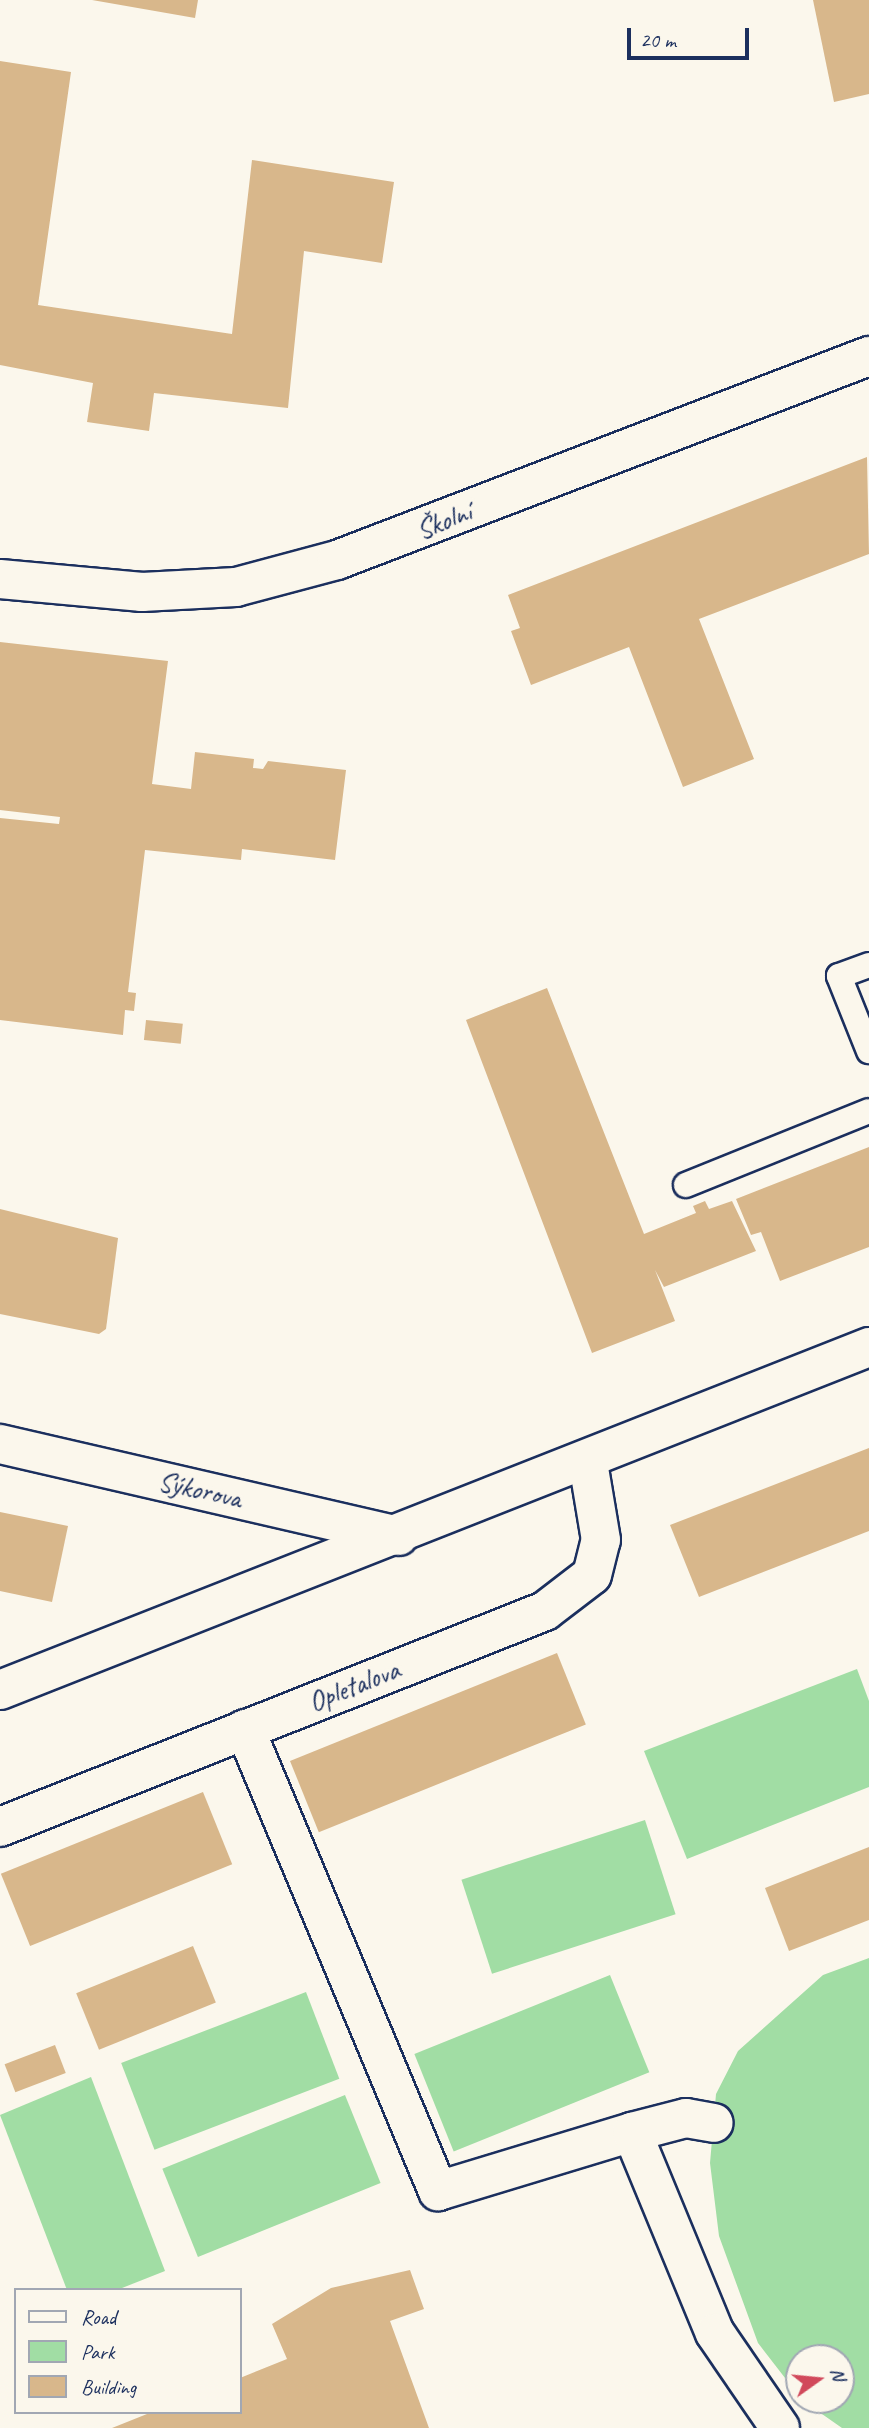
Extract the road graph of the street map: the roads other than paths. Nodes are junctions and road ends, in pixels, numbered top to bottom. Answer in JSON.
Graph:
{"nodes":[{"id":1,"x":869,"y":356,"type":"edge"},
{"id":2,"x":0,"y":579,"type":"edge"},
{"id":3,"x":869,"y":965,"type":"edge"},
{"id":4,"x":869,"y":1051,"type":"edge"},
{"id":5,"x":869,"y":1111,"type":"edge"},
{"id":6,"x":686,"y":1185,"type":"dead end"},
{"id":7,"x":869,"y":1347,"type":"edge"},
{"id":8,"x":0,"y":1444,"type":"edge"},
{"id":9,"x":587,"y":1462,"type":"junction"},
{"id":10,"x":399,"y":1536,"type":"junction"},
{"id":11,"x":0,"y":1690,"type":"edge"},
{"id":12,"x":245,"y":1729,"type":"junction"},
{"id":13,"x":0,"y":1827,"type":"edge"},
{"id":14,"x":714,"y":2123,"type":"dead end"},
{"id":15,"x":632,"y":2132,"type":"junction"},
{"id":16,"x":780,"y":2428,"type":"edge"}],
"edges":[{"from":1,"to":2,"type":"street","name":"Školní"},
{"from":3,"to":4,"type":"lane"},
{"from":5,"to":6,"type":"lane"},
{"from":7,"to":9,"type":"street"},
{"from":8,"to":10,"type":"street","name":"Sýkorova"},
{"from":9,"to":10,"type":"street"},
{"from":9,"to":12,"type":"street","name":"Opletalova"},
{"from":10,"to":11,"type":"street"},
{"from":12,"to":13,"type":"street","name":"Opletalova"},
{"from":12,"to":15,"type":"street"},
{"from":14,"to":15,"type":"street"},
{"from":15,"to":16,"type":"street"}]}
